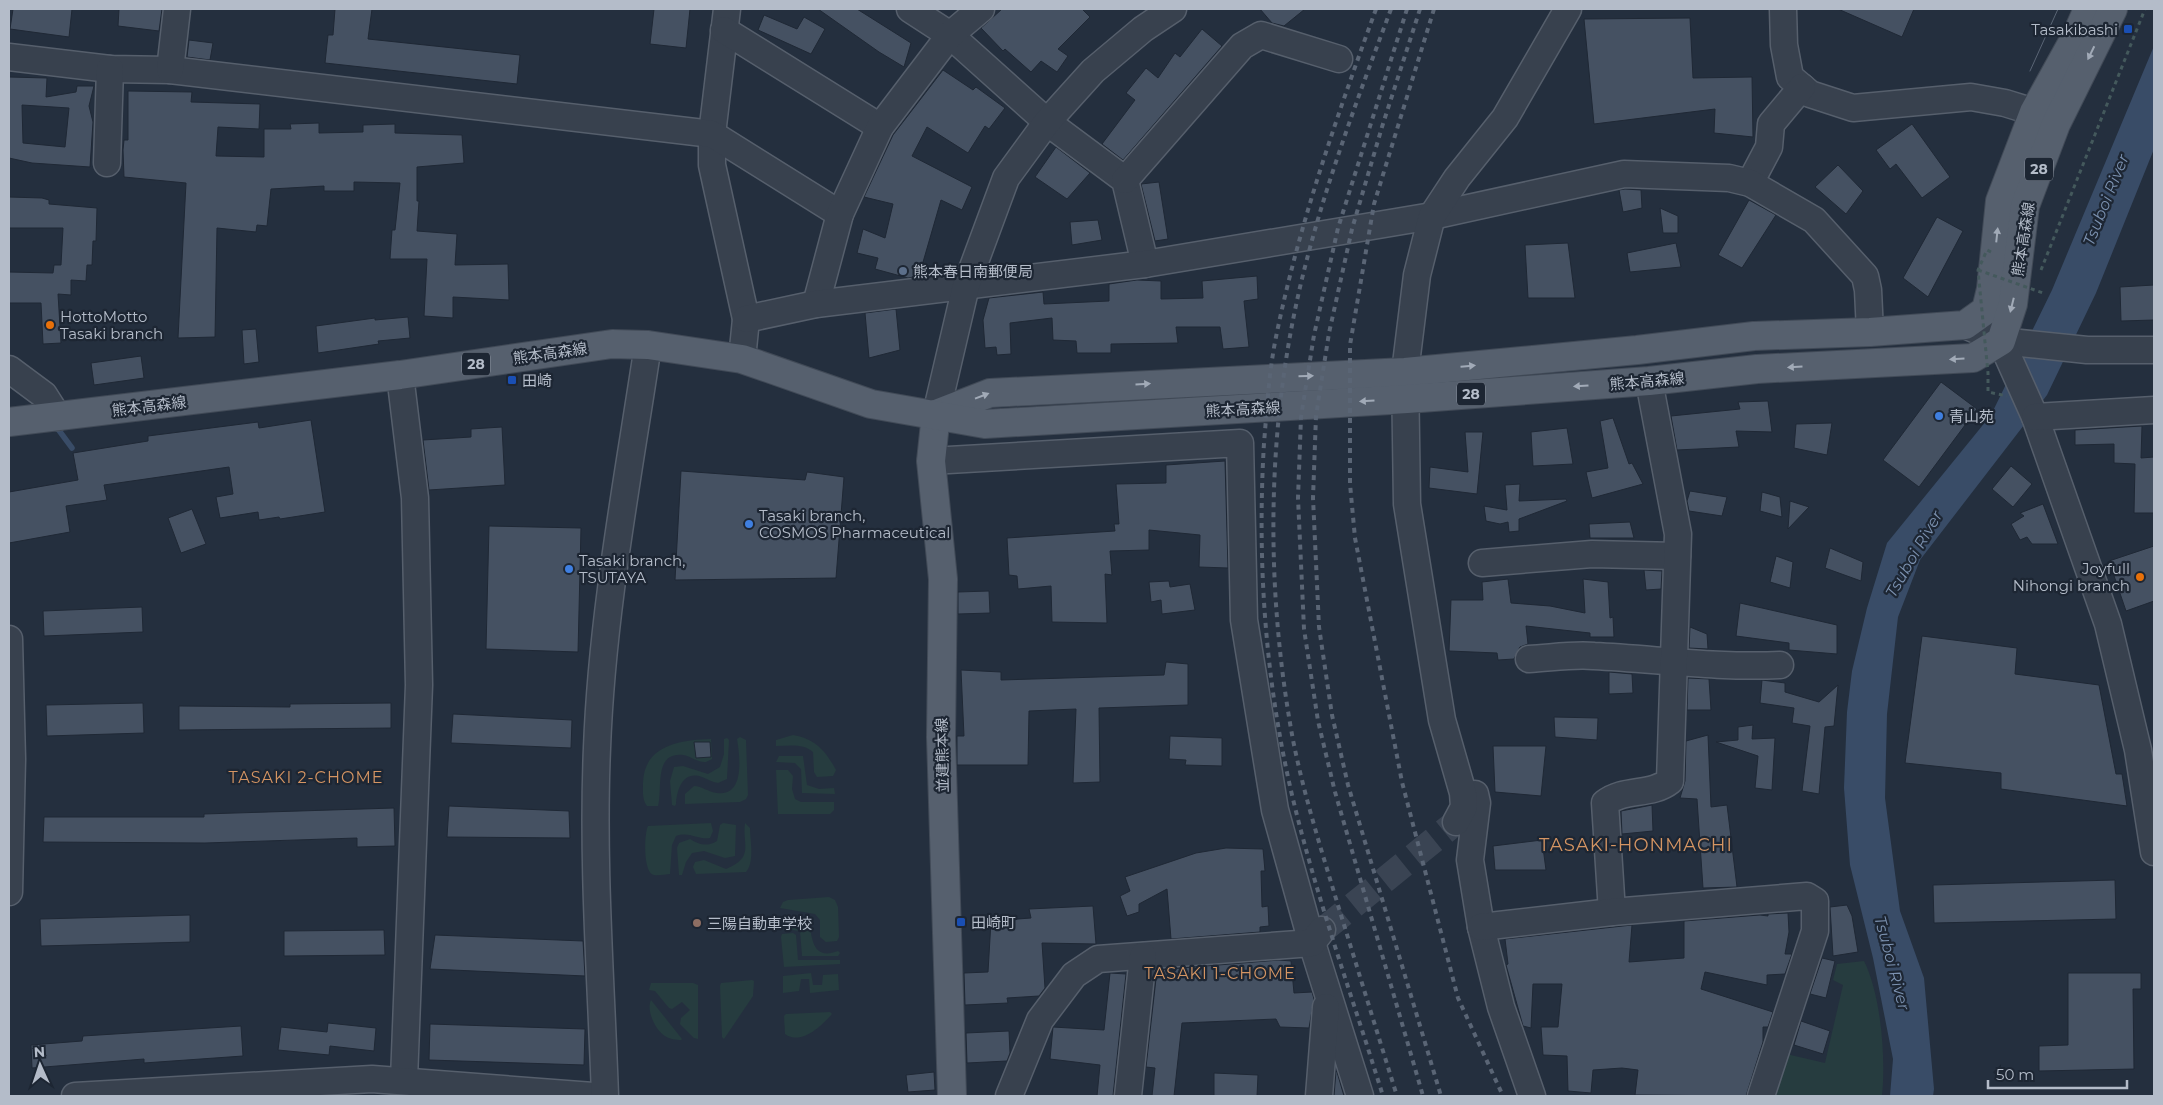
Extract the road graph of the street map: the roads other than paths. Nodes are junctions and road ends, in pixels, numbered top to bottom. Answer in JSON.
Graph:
{"nodes":[{"id":1,"x":177,"y":9,"type":"edge"},
{"id":2,"x":910,"y":9,"type":"edge"},
{"id":3,"x":981,"y":9,"type":"edge"},
{"id":4,"x":1173,"y":9,"type":"edge"},
{"id":5,"x":1568,"y":9,"type":"edge"},
{"id":6,"x":1783,"y":9,"type":"edge"},
{"id":7,"x":2088,"y":9,"type":"edge"},
{"id":8,"x":2113,"y":9,"type":"edge"},
{"id":9,"x":725,"y":19,"type":"edge"},
{"id":10,"x":950,"y":34,"type":"junction"},
{"id":11,"x":9,"y":57,"type":"edge"},
{"id":12,"x":1339,"y":59,"type":"dead end"},
{"id":13,"x":110,"y":69,"type":"junction"},
{"id":14,"x":170,"y":70,"type":"junction"},
{"id":15,"x":1802,"y":87,"type":"junction"},
{"id":16,"x":2034,"y":112,"type":"junction"},
{"id":17,"x":1047,"y":122,"type":"junction"},
{"id":18,"x":880,"y":127,"type":"junction"},
{"id":19,"x":712,"y":134,"type":"junction"},
{"id":20,"x":107,"y":164,"type":"dead end"},
{"id":21,"x":1125,"y":180,"type":"junction"},
{"id":22,"x":1750,"y":183,"type":"junction"},
{"id":23,"x":840,"y":214,"type":"junction"},
{"id":24,"x":1432,"y":216,"type":"junction"},
{"id":25,"x":1145,"y":264,"type":"junction"},
{"id":26,"x":966,"y":286,"type":"junction"},
{"id":27,"x":816,"y":304,"type":"junction"},
{"id":28,"x":746,"y":319,"type":"junction"},
{"id":29,"x":1965,"y":325,"type":"junction"},
{"id":30,"x":1870,"y":332,"type":"junction"},
{"id":31,"x":648,"y":345,"type":"junction"},
{"id":32,"x":2008,"y":345,"type":"junction"},
{"id":33,"x":2154,"y":350,"type":"edge"},
{"id":34,"x":742,"y":359,"type":"junction"},
{"id":35,"x":9,"y":369,"type":"edge"},
{"id":36,"x":1405,"y":372,"type":"junction"},
{"id":37,"x":400,"y":375,"type":"junction"},
{"id":38,"x":1649,"y":382,"type":"junction"},
{"id":39,"x":1407,"y":399,"type":"junction"},
{"id":40,"x":2154,"y":410,"type":"edge"},
{"id":41,"x":936,"y":414,"type":"junction"},
{"id":42,"x":58,"y":417,"type":"junction"},
{"id":43,"x":2035,"y":417,"type":"junction"},
{"id":44,"x":9,"y":422,"type":"edge"},
{"id":45,"x":931,"y":460,"type":"junction"},
{"id":46,"x":1677,"y":556,"type":"junction"},
{"id":47,"x":1482,"y":563,"type":"dead end"},
{"id":48,"x":9,"y":639,"type":"edge"},
{"id":49,"x":1529,"y":659,"type":"dead end"},
{"id":50,"x":1674,"y":663,"type":"junction"},
{"id":51,"x":1780,"y":664,"type":"dead end"},
{"id":52,"x":1442,"y":720,"type":"junction"},
{"id":53,"x":1456,"y":822,"type":"tunnel mouth"},
{"id":54,"x":2154,"y":852,"type":"edge"},
{"id":55,"x":9,"y":892,"type":"edge"},
{"id":56,"x":1612,"y":912,"type":"junction"},
{"id":57,"x":1481,"y":927,"type":"junction"},
{"id":58,"x":1317,"y":936,"type":"junction"},
{"id":59,"x":1143,"y":956,"type":"junction"},
{"id":60,"x":1328,"y":994,"type":"junction"},
{"id":61,"x":404,"y":1080,"type":"junction"},
{"id":62,"x":372,"y":1088,"type":"edge"},
{"id":63,"x":75,"y":1096,"type":"edge"},
{"id":64,"x":592,"y":1096,"type":"edge"},
{"id":65,"x":605,"y":1096,"type":"edge"},
{"id":66,"x":952,"y":1096,"type":"edge"},
{"id":67,"x":1009,"y":1096,"type":"edge"},
{"id":68,"x":1128,"y":1096,"type":"edge"},
{"id":69,"x":1319,"y":1096,"type":"edge"},
{"id":70,"x":1360,"y":1096,"type":"edge"},
{"id":71,"x":1532,"y":1096,"type":"edge"},
{"id":72,"x":1761,"y":1096,"type":"edge"}],
"edges":[{"from":1,"to":14,"type":"street"},
{"from":2,"to":10,"type":"street"},
{"from":3,"to":10,"type":"street"},
{"from":4,"to":17,"type":"street"},
{"from":5,"to":24,"type":"street"},
{"from":6,"to":15,"type":"street"},
{"from":7,"to":16,"type":"main road","name":"熊本高森線","number":"28"},
{"from":8,"to":32,"type":"main road","name":"熊本高森線","number":"28","one_way":true},
{"from":9,"to":18,"type":"street"},
{"from":9,"to":19,"type":"street"},
{"from":10,"to":17,"type":"street"},
{"from":10,"to":18,"type":"street"},
{"from":11,"to":13,"type":"street"},
{"from":12,"to":21,"type":"street"},
{"from":13,"to":14,"type":"street"},
{"from":13,"to":20,"type":"street"},
{"from":14,"to":19,"type":"street"},
{"from":15,"to":16,"type":"street"},
{"from":15,"to":22,"type":"street"},
{"from":29,"to":16,"type":"main road","name":"熊本高森線","number":"28","one_way":true},
{"from":17,"to":21,"type":"street"},
{"from":17,"to":26,"type":"street"},
{"from":18,"to":23,"type":"street"},
{"from":19,"to":23,"type":"street"},
{"from":19,"to":28,"type":"street"},
{"from":21,"to":25,"type":"street"},
{"from":22,"to":24,"type":"street"},
{"from":22,"to":30,"type":"street"},
{"from":23,"to":27,"type":"street"},
{"from":24,"to":25,"type":"street"},
{"from":24,"to":36,"type":"street"},
{"from":25,"to":26,"type":"street"},
{"from":26,"to":27,"type":"street"},
{"from":26,"to":41,"type":"street"},
{"from":27,"to":28,"type":"street"},
{"from":28,"to":34,"type":"street"},
{"from":29,"to":30,"type":"main road","name":"熊本高森線","number":"28"},
{"from":29,"to":32,"type":"street"},
{"from":36,"to":30,"type":"main road","name":"熊本高森線","number":"28","one_way":true},
{"from":31,"to":34,"type":"main road","name":"熊本高森線","number":"28"},
{"from":31,"to":37,"type":"main road","name":"熊本高森線","number":"28"},
{"from":31,"to":65,"type":"street"},
{"from":32,"to":33,"type":"street"},
{"from":32,"to":38,"type":"main road","name":"熊本高森線","number":"28","one_way":true},
{"from":32,"to":43,"type":"street"},
{"from":34,"to":41,"type":"main road","name":"熊本高森線","number":"28"},
{"from":35,"to":42,"type":"street"},
{"from":36,"to":39,"type":"street"},
{"from":41,"to":36,"type":"main road","name":"熊本高森線","number":"28","one_way":true},
{"from":37,"to":42,"type":"main road","name":"熊本高森線","number":"28"},
{"from":37,"to":61,"type":"street"},
{"from":38,"to":39,"type":"main road","name":"熊本高森線","number":"28","one_way":true},
{"from":38,"to":46,"type":"street"},
{"from":39,"to":41,"type":"main road","name":"熊本高森線","number":"28","one_way":true},
{"from":39,"to":52,"type":"street"},
{"from":40,"to":43,"type":"street"},
{"from":41,"to":45,"type":"main road","name":"並建熊本線"},
{"from":42,"to":44,"type":"main road","name":"熊本高森線","number":"28"},
{"from":43,"to":54,"type":"street"},
{"from":45,"to":58,"type":"street"},
{"from":45,"to":66,"type":"main road","name":"並建熊本線"},
{"from":46,"to":47,"type":"street"},
{"from":46,"to":50,"type":"street"},
{"from":48,"to":55,"type":"street"},
{"from":49,"to":50,"type":"street"},
{"from":50,"to":51,"type":"street"},
{"from":50,"to":56,"type":"street"},
{"from":52,"to":53,"type":"street"},
{"from":52,"to":57,"type":"street"},
{"from":56,"to":57,"type":"street"},
{"from":56,"to":72,"type":"street"},
{"from":57,"to":71,"type":"street"},
{"from":58,"to":59,"type":"street"},
{"from":58,"to":60,"type":"street"},
{"from":59,"to":67,"type":"street"},
{"from":59,"to":68,"type":"street"},
{"from":60,"to":69,"type":"street"},
{"from":60,"to":70,"type":"street"},
{"from":61,"to":62,"type":"street"},
{"from":61,"to":64,"type":"street"},
{"from":62,"to":63,"type":"street"}]}
